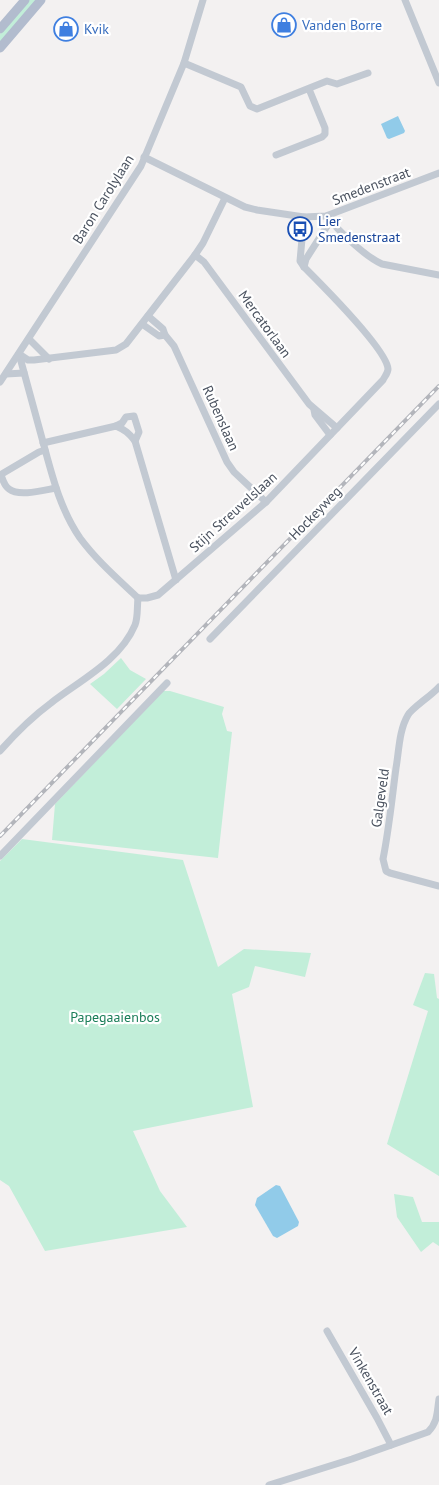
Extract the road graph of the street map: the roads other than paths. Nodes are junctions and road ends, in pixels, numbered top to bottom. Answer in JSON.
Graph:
{"nodes":[{"id":1,"x":25,"y":0,"type":"edge"},
{"id":2,"x":41,"y":0,"type":"edge"},
{"id":3,"x":203,"y":0,"type":"edge"},
{"id":4,"x":405,"y":0,"type":"edge"},
{"id":5,"x":410,"y":0,"type":"edge"},
{"id":6,"x":411,"y":13,"type":"junction"},
{"id":7,"x":0,"y":29,"type":"edge"},
{"id":8,"x":0,"y":48,"type":"edge"},
{"id":9,"x":184,"y":63,"type":"junction"},
{"id":10,"x":368,"y":73,"type":"dead end"},
{"id":11,"x":439,"y":82,"type":"edge"},
{"id":12,"x":309,"y":89,"type":"junction"},
{"id":13,"x":276,"y":155,"type":"dead end"},
{"id":14,"x":144,"y":157,"type":"junction"},
{"id":15,"x":439,"y":173,"type":"edge"},
{"id":16,"x":225,"y":198,"type":"junction"},
{"id":17,"x":304,"y":216,"type":"junction"},
{"id":18,"x":329,"y":218,"type":"junction"},
{"id":19,"x":195,"y":255,"type":"junction"},
{"id":20,"x":304,"y":267,"type":"junction"},
{"id":21,"x":439,"y":275,"type":"edge"},
{"id":22,"x":148,"y":316,"type":"junction"},
{"id":23,"x":142,"y":324,"type":"junction"},
{"id":24,"x":165,"y":335,"type":"junction"},
{"id":25,"x":29,"y":339,"type":"junction"},
{"id":26,"x":19,"y":354,"type":"junction"},
{"id":27,"x":49,"y":359,"type":"junction"},
{"id":28,"x":24,"y":373,"type":"junction"},
{"id":29,"x":6,"y":374,"type":"junction"},
{"id":30,"x":0,"y":382,"type":"edge"},
{"id":31,"x":439,"y":404,"type":"edge"},
{"id":32,"x":314,"y":410,"type":"junction"},
{"id":33,"x":116,"y":426,"type":"junction"},
{"id":34,"x":337,"y":428,"type":"junction"},
{"id":35,"x":330,"y":435,"type":"junction"},
{"id":36,"x":135,"y":441,"type":"junction"},
{"id":37,"x":44,"y":447,"type":"junction"},
{"id":38,"x":0,"y":475,"type":"edge"},
{"id":39,"x":56,"y":488,"type":"junction"},
{"id":40,"x":266,"y":502,"type":"junction"},
{"id":41,"x":176,"y":580,"type":"junction"},
{"id":42,"x":138,"y":598,"type":"junction"},
{"id":43,"x":210,"y":639,"type":"dead end"},
{"id":44,"x":167,"y":683,"type":"dead end"},
{"id":45,"x":439,"y":687,"type":"edge"},
{"id":46,"x":0,"y":751,"type":"edge"},
{"id":47,"x":0,"y":856,"type":"edge"},
{"id":48,"x":439,"y":886,"type":"edge"},
{"id":49,"x":327,"y":1331,"type":"dead end"},
{"id":50,"x":439,"y":1399,"type":"edge"},
{"id":51,"x":391,"y":1445,"type":"junction"},
{"id":52,"x":269,"y":1485,"type":"edge"}],
"edges":[{"from":1,"to":7,"type":"main road"},
{"from":2,"to":8,"type":"main road"},
{"from":3,"to":9,"type":"street","name":"Baron Carolylaan"},
{"from":4,"to":6,"type":"street"},
{"from":5,"to":6,"type":"street"},
{"from":6,"to":11,"type":"street"},
{"from":9,"to":12,"type":"street"},
{"from":9,"to":14,"type":"street","name":"Baron Carolylaan"},
{"from":10,"to":12,"type":"street"},
{"from":12,"to":13,"type":"street"},
{"from":14,"to":16,"type":"street","name":"Smedenstraat"},
{"from":14,"to":25,"type":"street","name":"Baron Carolylaan"},
{"from":15,"to":18,"type":"street","name":"Smedenstraat"},
{"from":16,"to":17,"type":"street","name":"Smedenstraat"},
{"from":16,"to":19,"type":"street"},
{"from":17,"to":18,"type":"street","name":"Smedenstraat"},
{"from":17,"to":20,"type":"street"},
{"from":18,"to":20,"type":"street"},
{"from":18,"to":21,"type":"street"},
{"from":19,"to":22,"type":"street"},
{"from":19,"to":32,"type":"street","name":"Mercatorlaan"},
{"from":20,"to":34,"type":"street","name":"Stijn Streuvelslaan"},
{"from":22,"to":23,"type":"street"},
{"from":22,"to":24,"type":"street","name":"Rubenslaan"},
{"from":23,"to":24,"type":"street"},
{"from":23,"to":27,"type":"street"},
{"from":24,"to":40,"type":"street","name":"Rubenslaan"},
{"from":25,"to":26,"type":"street","name":"Baron Carolylaan"},
{"from":25,"to":27,"type":"street"},
{"from":26,"to":27,"type":"street"},
{"from":26,"to":28,"type":"street"},
{"from":26,"to":29,"type":"street","name":"Baron Carolylaan"},
{"from":28,"to":29,"type":"street"},
{"from":28,"to":37,"type":"street"},
{"from":29,"to":30,"type":"street","name":"Baron Carolylaan"},
{"from":31,"to":43,"type":"street","name":"Hockeyweg"},
{"from":32,"to":34,"type":"street","name":"Mercatorlaan"},
{"from":32,"to":35,"type":"street","name":"Mercatorlaan"},
{"from":33,"to":36,"type":"street"},
{"from":33,"to":36,"type":"street"},
{"from":33,"to":37,"type":"street"},
{"from":34,"to":35,"type":"street","name":"Stijn Streuvelslaan"},
{"from":35,"to":40,"type":"street","name":"Stijn Streuvelslaan"},
{"from":36,"to":41,"type":"street"},
{"from":37,"to":38,"type":"street"},
{"from":37,"to":39,"type":"street"},
{"from":38,"to":39,"type":"street"},
{"from":39,"to":42,"type":"street"},
{"from":40,"to":41,"type":"street","name":"Stijn Streuvelslaan"},
{"from":41,"to":42,"type":"street","name":"Stijn Streuvelslaan"},
{"from":42,"to":46,"type":"street"},
{"from":44,"to":47,"type":"street"},
{"from":45,"to":48,"type":"street","name":"Galgeveld"},
{"from":49,"to":51,"type":"street","name":"Vinkenstraat"},
{"from":50,"to":51,"type":"street"},
{"from":51,"to":52,"type":"street"}]}
